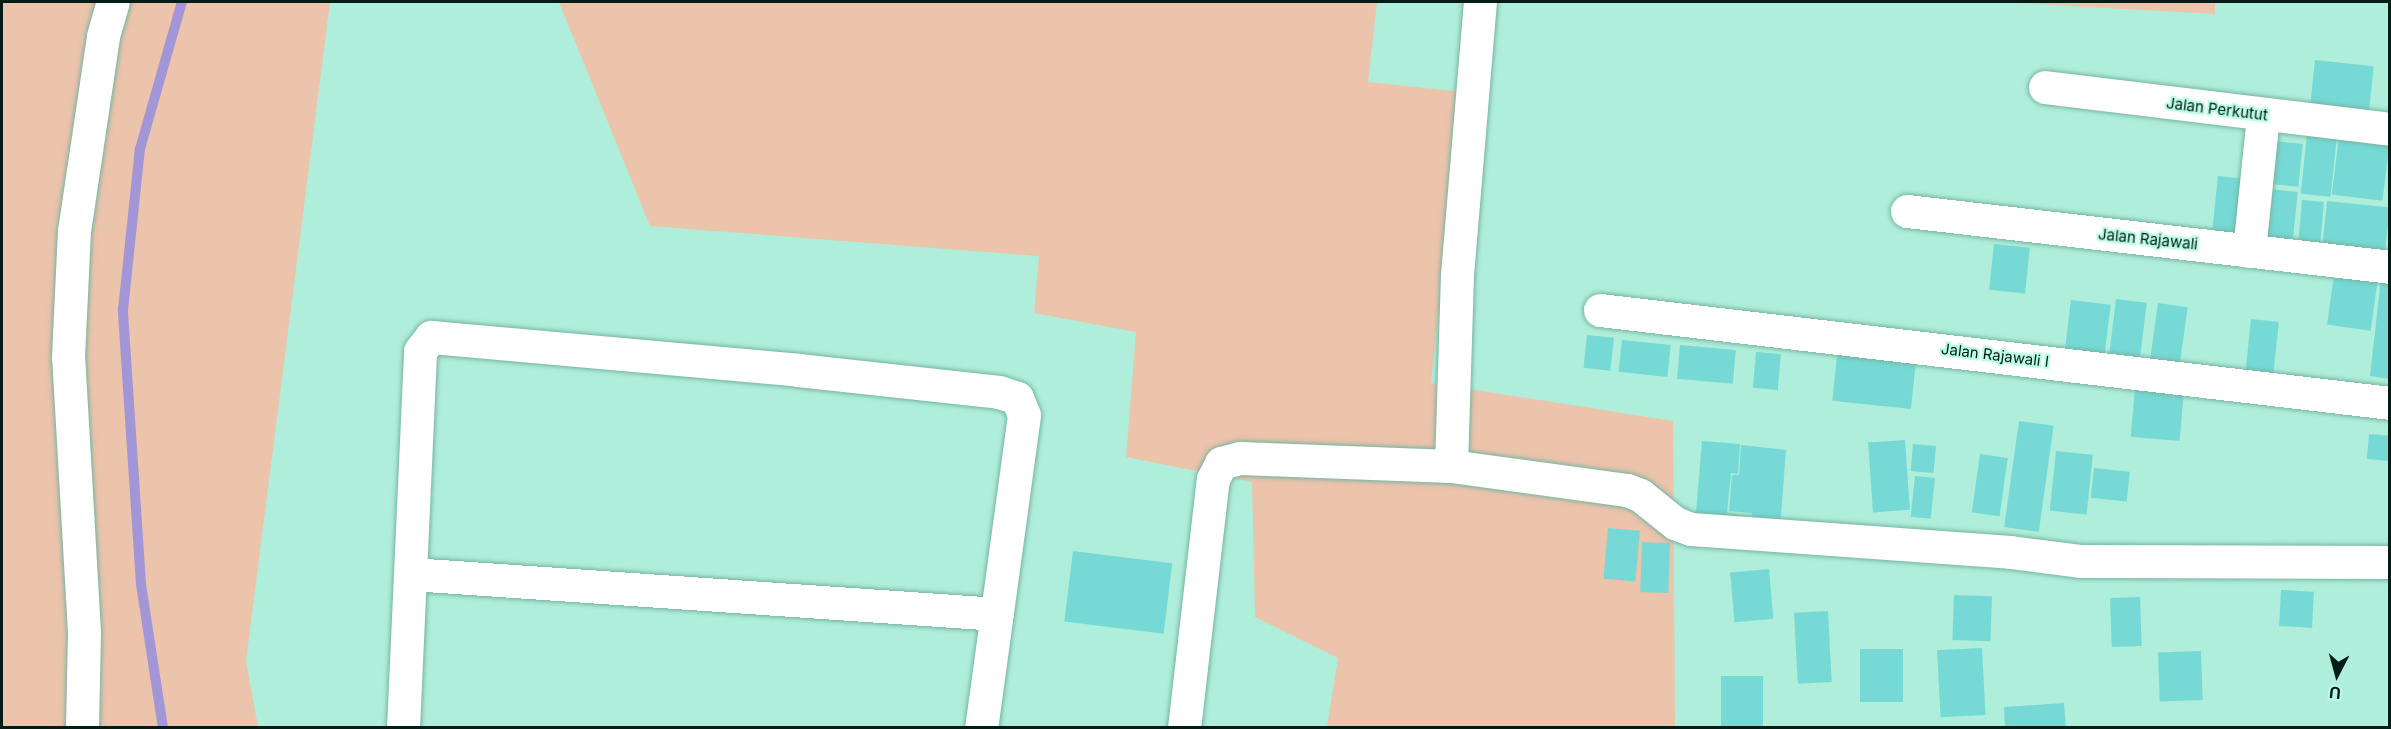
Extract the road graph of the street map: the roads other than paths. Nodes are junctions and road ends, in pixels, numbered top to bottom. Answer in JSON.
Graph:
{"nodes":[{"id":1,"x":113,"y":2,"type":"edge"},
{"id":2,"x":1480,"y":2,"type":"edge"},
{"id":3,"x":2045,"y":87,"type":"dead end"},
{"id":4,"x":2263,"y":115,"type":"junction"},
{"id":5,"x":2388,"y":120,"type":"edge"},
{"id":6,"x":1907,"y":211,"type":"dead end"},
{"id":7,"x":2249,"y":251,"type":"junction"},
{"id":8,"x":2390,"y":267,"type":"edge"},
{"id":9,"x":1600,"y":310,"type":"dead end"},
{"id":10,"x":2390,"y":402,"type":"edge"},
{"id":11,"x":1452,"y":466,"type":"junction"},
{"id":12,"x":2390,"y":562,"type":"edge"},
{"id":13,"x":411,"y":574,"type":"junction"},
{"id":14,"x":997,"y":614,"type":"junction"},
{"id":15,"x":82,"y":728,"type":"edge"},
{"id":16,"x":403,"y":728,"type":"edge"},
{"id":17,"x":981,"y":728,"type":"edge"},
{"id":18,"x":1184,"y":728,"type":"edge"}],
"edges":[{"from":1,"to":15,"type":"street"},
{"from":2,"to":11,"type":"street"},
{"from":3,"to":4,"type":"street","name":"Jalan Perkutut"},
{"from":4,"to":5,"type":"street","name":"Jalan Perkutut"},
{"from":4,"to":7,"type":"street"},
{"from":6,"to":7,"type":"street","name":"Jalan Rajawali"},
{"from":7,"to":8,"type":"street","name":"Jalan Rajawali"},
{"from":9,"to":10,"type":"street","name":"Jalan Rajawali I"},
{"from":11,"to":12,"type":"street"},
{"from":11,"to":18,"type":"street"},
{"from":13,"to":14,"type":"street"},
{"from":13,"to":14,"type":"street"},
{"from":13,"to":16,"type":"street"},
{"from":14,"to":17,"type":"street"}]}
